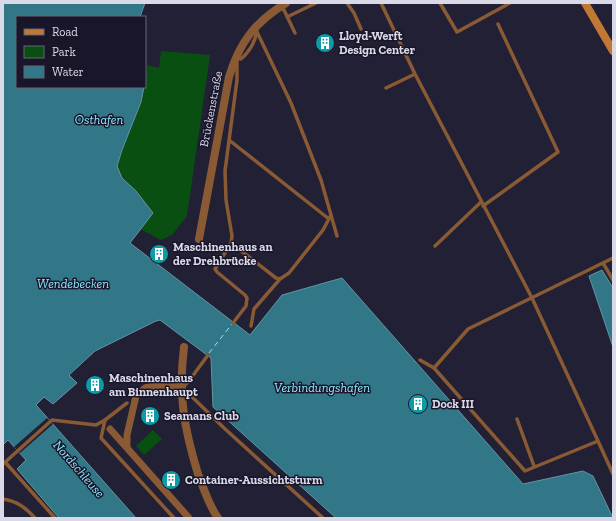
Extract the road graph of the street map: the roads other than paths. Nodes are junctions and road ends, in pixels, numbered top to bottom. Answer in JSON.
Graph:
{"nodes":[{"id":1,"x":316,"y":3,"type":"edge"},
{"id":2,"x":346,"y":3,"type":"edge"},
{"id":3,"x":381,"y":3,"type":"edge"},
{"id":4,"x":440,"y":3,"type":"edge"},
{"id":5,"x":509,"y":3,"type":"edge"},
{"id":6,"x":585,"y":3,"type":"edge"},
{"id":7,"x":283,"y":5,"type":"edge"},
{"id":8,"x":287,"y":17,"type":"junction"},
{"id":9,"x":498,"y":24,"type":"dead end"},
{"id":10,"x":361,"y":29,"type":"dead end"},
{"id":11,"x":256,"y":30,"type":"junction"},
{"id":12,"x":295,"y":34,"type":"dead end"},
{"id":13,"x":613,"y":51,"type":"edge"},
{"id":14,"x":236,"y":55,"type":"junction"},
{"id":15,"x":415,"y":74,"type":"junction"},
{"id":16,"x":386,"y":88,"type":"dead end"},
{"id":17,"x":229,"y":140,"type":"junction"},
{"id":18,"x":482,"y":204,"type":"junction"},
{"id":19,"x":330,"y":217,"type":"junction"},
{"id":20,"x":337,"y":236,"type":"dead end"},
{"id":21,"x":199,"y":239,"type":"dead end"},
{"id":22,"x":231,"y":243,"type":"junction"},
{"id":23,"x":436,"y":246,"type":"dead end"},
{"id":24,"x":613,"y":258,"type":"edge"},
{"id":25,"x":603,"y":263,"type":"junction"},
{"id":26,"x":280,"y":279,"type":"junction"},
{"id":27,"x":613,"y":280,"type":"edge"},
{"id":28,"x":532,"y":298,"type":"junction"},
{"id":29,"x":233,"y":323,"type":"dead end"},
{"id":30,"x":251,"y":326,"type":"dead end"},
{"id":31,"x":184,"y":347,"type":"dead end"},
{"id":32,"x":208,"y":356,"type":"dead end"},
{"id":33,"x":420,"y":360,"type":"dead end"},
{"id":34,"x":434,"y":368,"type":"junction"},
{"id":35,"x":181,"y":389,"type":"junction"},
{"id":36,"x":127,"y":403,"type":"dead end"},
{"id":37,"x":517,"y":419,"type":"dead end"},
{"id":38,"x":105,"y":420,"type":"junction"},
{"id":39,"x":110,"y":429,"type":"dead end"},
{"id":40,"x":598,"y":441,"type":"junction"},
{"id":41,"x":127,"y":448,"type":"junction"},
{"id":42,"x":4,"y":463,"type":"edge"},
{"id":43,"x":534,"y":466,"type":"junction"},
{"id":44,"x":613,"y":474,"type":"edge"},
{"id":45,"x":3,"y":499,"type":"edge"},
{"id":46,"x":35,"y":518,"type":"edge"},
{"id":47,"x":56,"y":518,"type":"edge"},
{"id":48,"x":174,"y":518,"type":"edge"},
{"id":49,"x":189,"y":518,"type":"edge"},
{"id":50,"x":218,"y":518,"type":"edge"},
{"id":51,"x":323,"y":518,"type":"edge"}],
"edges":[{"from":1,"to":8,"type":"lane"},
{"from":2,"to":10,"type":"lane"},
{"from":3,"to":15,"type":"lane"},
{"from":4,"to":5,"type":"lane"},
{"from":6,"to":13,"type":"main road"},
{"from":7,"to":8,"type":"lane"},
{"from":7,"to":11,"type":"street","name":"Brückenstraße"},
{"from":8,"to":12,"type":"lane"},
{"from":9,"to":18,"type":"lane"},
{"from":11,"to":14,"type":"street","name":"Brückenstraße"},
{"from":11,"to":19,"type":"lane"},
{"from":14,"to":17,"type":"lane"},
{"from":14,"to":21,"type":"street","name":"Brückenstraße"},
{"from":15,"to":16,"type":"lane"},
{"from":15,"to":18,"type":"lane"},
{"from":17,"to":19,"type":"lane"},
{"from":17,"to":22,"type":"lane"},
{"from":18,"to":23,"type":"lane"},
{"from":18,"to":28,"type":"lane"},
{"from":19,"to":20,"type":"lane"},
{"from":19,"to":26,"type":"lane"},
{"from":22,"to":26,"type":"lane"},
{"from":22,"to":29,"type":"lane"},
{"from":24,"to":25,"type":"lane"},
{"from":25,"to":27,"type":"lane"},
{"from":25,"to":28,"type":"lane"},
{"from":26,"to":30,"type":"lane"},
{"from":28,"to":34,"type":"lane"},
{"from":28,"to":40,"type":"lane"},
{"from":31,"to":35,"type":"street"},
{"from":32,"to":35,"type":"lane"},
{"from":33,"to":34,"type":"lane"},
{"from":34,"to":43,"type":"lane"},
{"from":35,"to":41,"type":"street"},
{"from":35,"to":50,"type":"street"},
{"from":35,"to":51,"type":"lane"},
{"from":36,"to":38,"type":"lane"},
{"from":37,"to":43,"type":"lane"},
{"from":38,"to":42,"type":"lane"},
{"from":38,"to":48,"type":"lane"},
{"from":39,"to":41,"type":"street"},
{"from":40,"to":43,"type":"lane"},
{"from":40,"to":44,"type":"lane"},
{"from":41,"to":49,"type":"street"},
{"from":42,"to":47,"type":"lane"},
{"from":45,"to":46,"type":"lane"}]}
